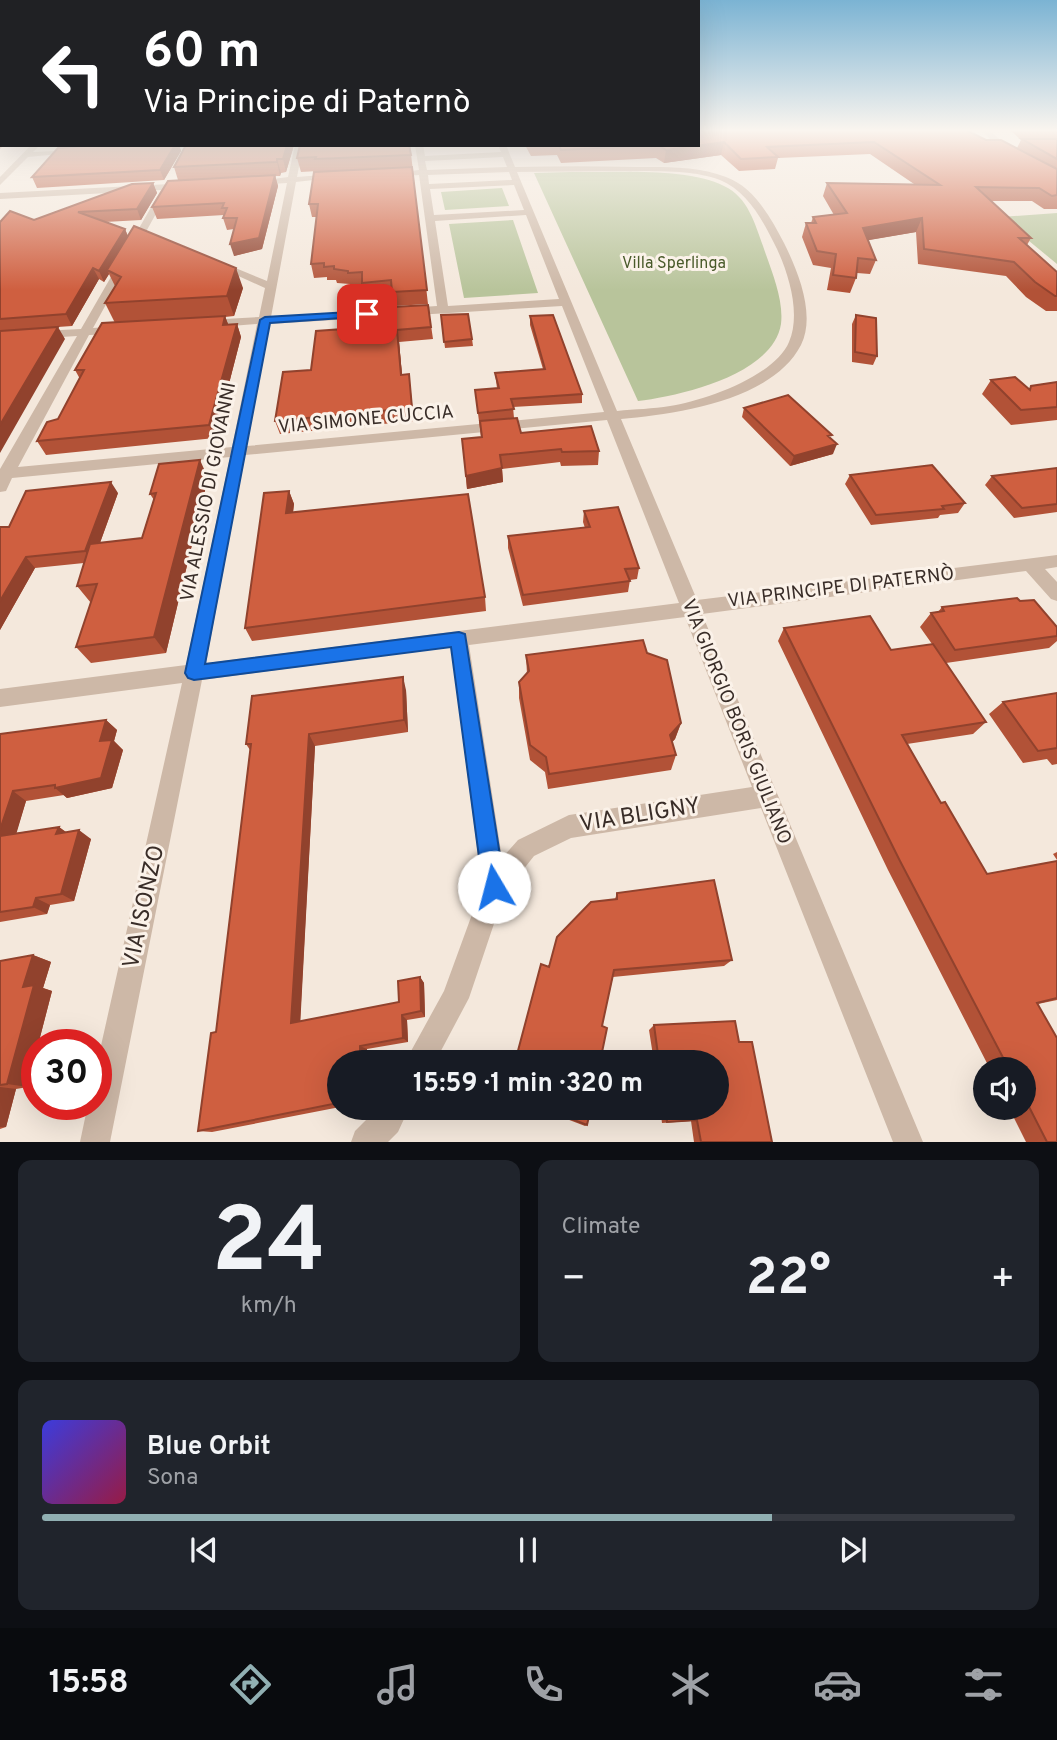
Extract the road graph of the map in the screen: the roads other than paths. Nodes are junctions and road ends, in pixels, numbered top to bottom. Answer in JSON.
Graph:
{"nodes":[{"id":1,"x":292,"y":183,"type":"edge"},
{"id":2,"x":425,"y":183,"type":"edge"},
{"id":3,"x":493,"y":183,"type":"edge"},
{"id":4,"x":518,"y":183,"type":"edge"},
{"id":5,"x":730,"y":183,"type":"edge"},
{"id":6,"x":169,"y":184,"type":"junction"},
{"id":7,"x":205,"y":185,"type":"edge"},
{"id":8,"x":425,"y":187,"type":"junction"},
{"id":9,"x":0,"y":196,"type":"edge"},
{"id":10,"x":529,"y":212,"type":"junction"},
{"id":11,"x":430,"y":218,"type":"junction"},
{"id":12,"x":142,"y":234,"type":"junction"},
{"id":13,"x":155,"y":239,"type":"edge"},
{"id":14,"x":207,"y":260,"type":"edge"},
{"id":15,"x":272,"y":287,"type":"junction"},
{"id":16,"x":565,"y":302,"type":"junction"},
{"id":17,"x":443,"y":309,"type":"junction"},
{"id":18,"x":265,"y":320,"type":"junction"},
{"id":19,"x":195,"y":325,"type":"edge"},
{"id":20,"x":125,"y":329,"type":"edge"},
{"id":21,"x":84,"y":332,"type":"junction"},
{"id":22,"x":0,"y":337,"type":"edge"},
{"id":23,"x":611,"y":416,"type":"junction"},
{"id":24,"x":239,"y":452,"type":"junction"},
{"id":25,"x":2,"y":478,"type":"edge"},
{"id":26,"x":1057,"y":561,"type":"edge"},
{"id":27,"x":1030,"y":564,"type":"junction"},
{"id":28,"x":1057,"y":594,"type":"edge"},
{"id":29,"x":690,"y":608,"type":"junction"},
{"id":30,"x":459,"y":639,"type":"junction"},
{"id":31,"x":194,"y":673,"type":"junction"},
{"id":32,"x":0,"y":698,"type":"edge"},
{"id":33,"x":766,"y":796,"type":"junction"},
{"id":34,"x":494,"y":887,"type":"junction"},
{"id":35,"x":426,"y":1050,"type":"edge"},
{"id":36,"x":388,"y":1120,"type":"edge"},
{"id":37,"x":95,"y":1142,"type":"edge"},
{"id":38,"x":366,"y":1142,"type":"edge"},
{"id":39,"x":908,"y":1142,"type":"edge"}],
"edges":[{"from":1,"to":15,"type":"street","name":"VIA ALESSIO DI GIOVANNI"},
{"from":2,"to":8,"type":"street"},
{"from":3,"to":8,"type":"street"},
{"from":4,"to":10,"type":"street","name":"VIA GIORGIO BORIS GIULIANO"},
{"from":5,"to":23,"type":"street","name":"VIA SIMONE CUCCIA"},
{"from":6,"to":7,"type":"street"},
{"from":6,"to":9,"type":"street"},
{"from":6,"to":12,"type":"street"},
{"from":8,"to":11,"type":"street"},
{"from":10,"to":11,"type":"street"},
{"from":10,"to":16,"type":"street","name":"VIA GIORGIO BORIS GIULIANO"},
{"from":11,"to":17,"type":"street"},
{"from":12,"to":13,"type":"street"},
{"from":12,"to":21,"type":"street"},
{"from":14,"to":15,"type":"street"},
{"from":15,"to":18,"type":"street","name":"VIA ALESSIO DI GIOVANNI"},
{"from":16,"to":17,"type":"street"},
{"from":16,"to":23,"type":"street","name":"VIA GIORGIO BORIS GIULIANO"},
{"from":17,"to":18,"type":"street"},
{"from":18,"to":19,"type":"street"},
{"from":18,"to":24,"type":"street","name":"VIA ALESSIO DI GIOVANNI"},
{"from":20,"to":21,"type":"street"},
{"from":21,"to":22,"type":"street"},
{"from":21,"to":25,"type":"street"},
{"from":23,"to":24,"type":"street","name":"VIA SIMONE CUCCIA"},
{"from":23,"to":29,"type":"street","name":"VIA GIORGIO BORIS GIULIANO"},
{"from":24,"to":25,"type":"street","name":"VIA SIMONE CUCCIA"},
{"from":24,"to":31,"type":"street","name":"VIA ALESSIO DI GIOVANNI"},
{"from":26,"to":27,"type":"street","name":"VIA PRINCIPE DI PATERNÒ"},
{"from":27,"to":28,"type":"street"},
{"from":27,"to":29,"type":"street","name":"VIA PRINCIPE DI PATERNÒ"},
{"from":29,"to":30,"type":"street","name":"VIA PRINCIPE DI PATERNÒ"},
{"from":29,"to":33,"type":"street","name":"VIA GIORGIO BORIS GIULIANO"},
{"from":30,"to":31,"type":"street","name":"VIA PRINCIPE DI PATERNÒ"},
{"from":30,"to":34,"type":"street"},
{"from":31,"to":32,"type":"street","name":"VIA PRINCIPE DI PATERNÒ"},
{"from":31,"to":37,"type":"street","name":"VIA ISONZO"},
{"from":33,"to":34,"type":"street","name":"VIA BLIGNY"},
{"from":33,"to":39,"type":"street","name":"VIA GIORGIO BORIS GIULIANO"},
{"from":34,"to":35,"type":"street"},
{"from":36,"to":38,"type":"street"}]}
